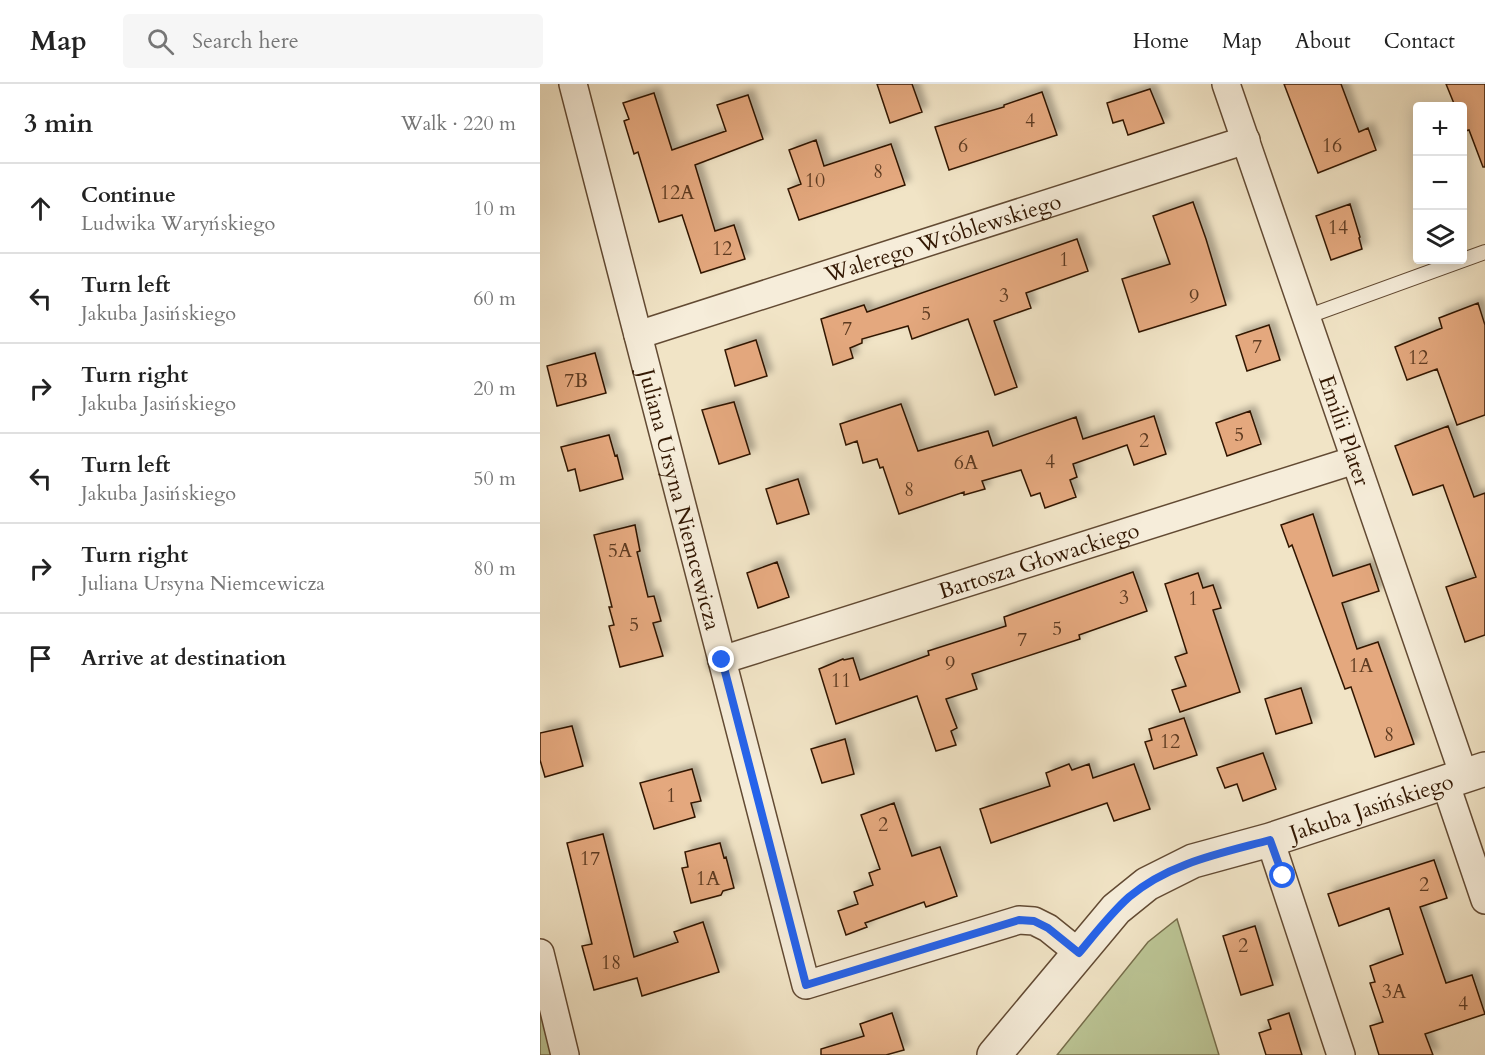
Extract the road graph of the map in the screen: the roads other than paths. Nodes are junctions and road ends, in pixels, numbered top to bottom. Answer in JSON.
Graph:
{"nodes":[{"id":1,"x":573,"y":84,"type":"edge"},
{"id":2,"x":1226,"y":84,"type":"edge"},
{"id":3,"x":1246,"y":140,"type":"junction"},
{"id":4,"x":1485,"y":252,"type":"edge"},
{"id":5,"x":1306,"y":317,"type":"junction"},
{"id":6,"x":638,"y":335,"type":"junction"},
{"id":7,"x":1355,"y":460,"type":"junction"},
{"id":8,"x":722,"y":660,"type":"junction"},
{"id":9,"x":1465,"y":776,"type":"edge"},
{"id":10,"x":1270,"y":840,"type":"junction"},
{"id":11,"x":1485,"y":900,"type":"edge"},
{"id":12,"x":540,"y":953,"type":"edge"},
{"id":13,"x":1079,"y":953,"type":"junction"},
{"id":14,"x":565,"y":1055,"type":"edge"},
{"id":15,"x":994,"y":1055,"type":"edge"},
{"id":16,"x":1341,"y":1055,"type":"edge"}],
"edges":[{"from":1,"to":6,"type":"street","name":"Juliana Ursyna Niemcewicza"},
{"from":2,"to":3,"type":"street","name":"Emilii Plater"},
{"from":3,"to":5,"type":"street","name":"Emilii Plater"},
{"from":3,"to":6,"type":"street","name":"Walerego Wróblewskiego"},
{"from":4,"to":5,"type":"lane"},
{"from":5,"to":7,"type":"street","name":"Emilii Plater"},
{"from":6,"to":8,"type":"street","name":"Juliana Ursyna Niemcewicza"},
{"from":7,"to":8,"type":"street","name":"Bartosza Głowackiego"},
{"from":7,"to":9,"type":"street","name":"Emilii Plater"},
{"from":8,"to":13,"type":"street","name":"Juliana Ursyna Niemcewicza"},
{"from":9,"to":10,"type":"street","name":"Jakuba Jasińskiego"},
{"from":9,"to":11,"type":"street","name":"Emilii Plater"},
{"from":10,"to":13,"type":"street","name":"Jakuba Jasińskiego"},
{"from":10,"to":16,"type":"street"},
{"from":12,"to":14,"type":"street"},
{"from":13,"to":15,"type":"street","name":"Jakuba Jasińskiego"}]}
